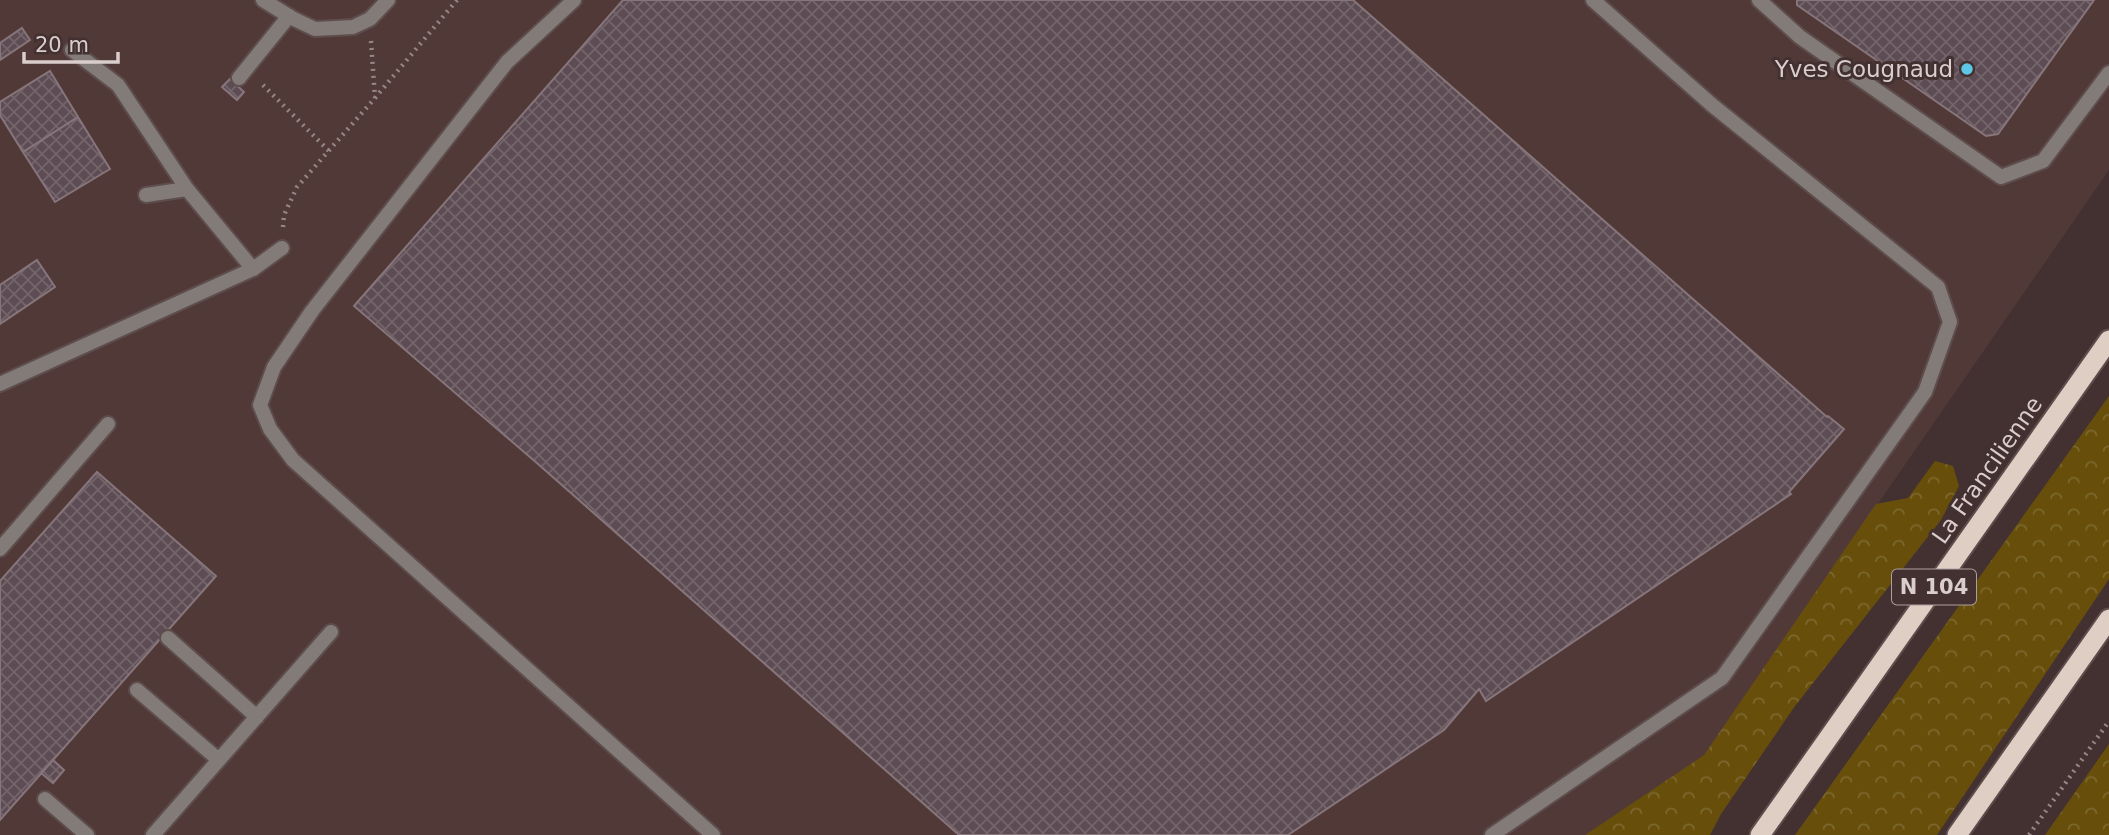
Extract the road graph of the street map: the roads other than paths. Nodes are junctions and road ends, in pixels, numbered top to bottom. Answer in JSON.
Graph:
{"nodes":[{"id":1,"x":263,"y":0,"type":"edge"},
{"id":2,"x":388,"y":0,"type":"edge"},
{"id":3,"x":574,"y":0,"type":"edge"},
{"id":4,"x":1593,"y":0,"type":"edge"},
{"id":5,"x":1759,"y":0,"type":"edge"},
{"id":6,"x":289,"y":16,"type":"junction"},
{"id":7,"x":72,"y":50,"type":"dead end"},
{"id":8,"x":2109,"y":73,"type":"edge"},
{"id":9,"x":239,"y":78,"type":"dead end"},
{"id":10,"x":187,"y":189,"type":"junction"},
{"id":11,"x":146,"y":195,"type":"dead end"},
{"id":12,"x":282,"y":248,"type":"road end"},
{"id":13,"x":253,"y":269,"type":"junction"},
{"id":14,"x":2109,"y":340,"type":"edge"},
{"id":15,"x":0,"y":384,"type":"edge"},
{"id":16,"x":108,"y":424,"type":"dead end"},
{"id":17,"x":0,"y":549,"type":"edge"},
{"id":18,"x":2109,"y":619,"type":"edge"},
{"id":19,"x":331,"y":632,"type":"dead end"},
{"id":20,"x":168,"y":638,"type":"dead end"},
{"id":21,"x":137,"y":690,"type":"dead end"},
{"id":22,"x":257,"y":717,"type":"junction"},
{"id":23,"x":219,"y":760,"type":"junction"},
{"id":24,"x":45,"y":799,"type":"dead end"},
{"id":25,"x":87,"y":835,"type":"edge"},
{"id":26,"x":153,"y":835,"type":"edge"},
{"id":27,"x":713,"y":835,"type":"edge"},
{"id":28,"x":1492,"y":835,"type":"edge"},
{"id":29,"x":1760,"y":835,"type":"edge"},
{"id":30,"x":1957,"y":835,"type":"edge"}],
"edges":[{"from":1,"to":6,"type":"street"},
{"from":2,"to":6,"type":"street"},
{"from":3,"to":27,"type":"street"},
{"from":4,"to":28,"type":"street"},
{"from":5,"to":8,"type":"street"},
{"from":6,"to":9,"type":"street"},
{"from":7,"to":10,"type":"street"},
{"from":10,"to":11,"type":"street"},
{"from":10,"to":13,"type":"street"},
{"from":12,"to":13,"type":"street"},
{"from":13,"to":15,"type":"street"},
{"from":14,"to":29,"type":"highway","name":"La Francilienne","number":"N 104"},
{"from":16,"to":17,"type":"street"},
{"from":18,"to":30,"type":"highway"},
{"from":19,"to":22,"type":"street"},
{"from":20,"to":22,"type":"street"},
{"from":21,"to":23,"type":"street"},
{"from":22,"to":23,"type":"street"},
{"from":23,"to":26,"type":"street"},
{"from":24,"to":25,"type":"street"}]}
